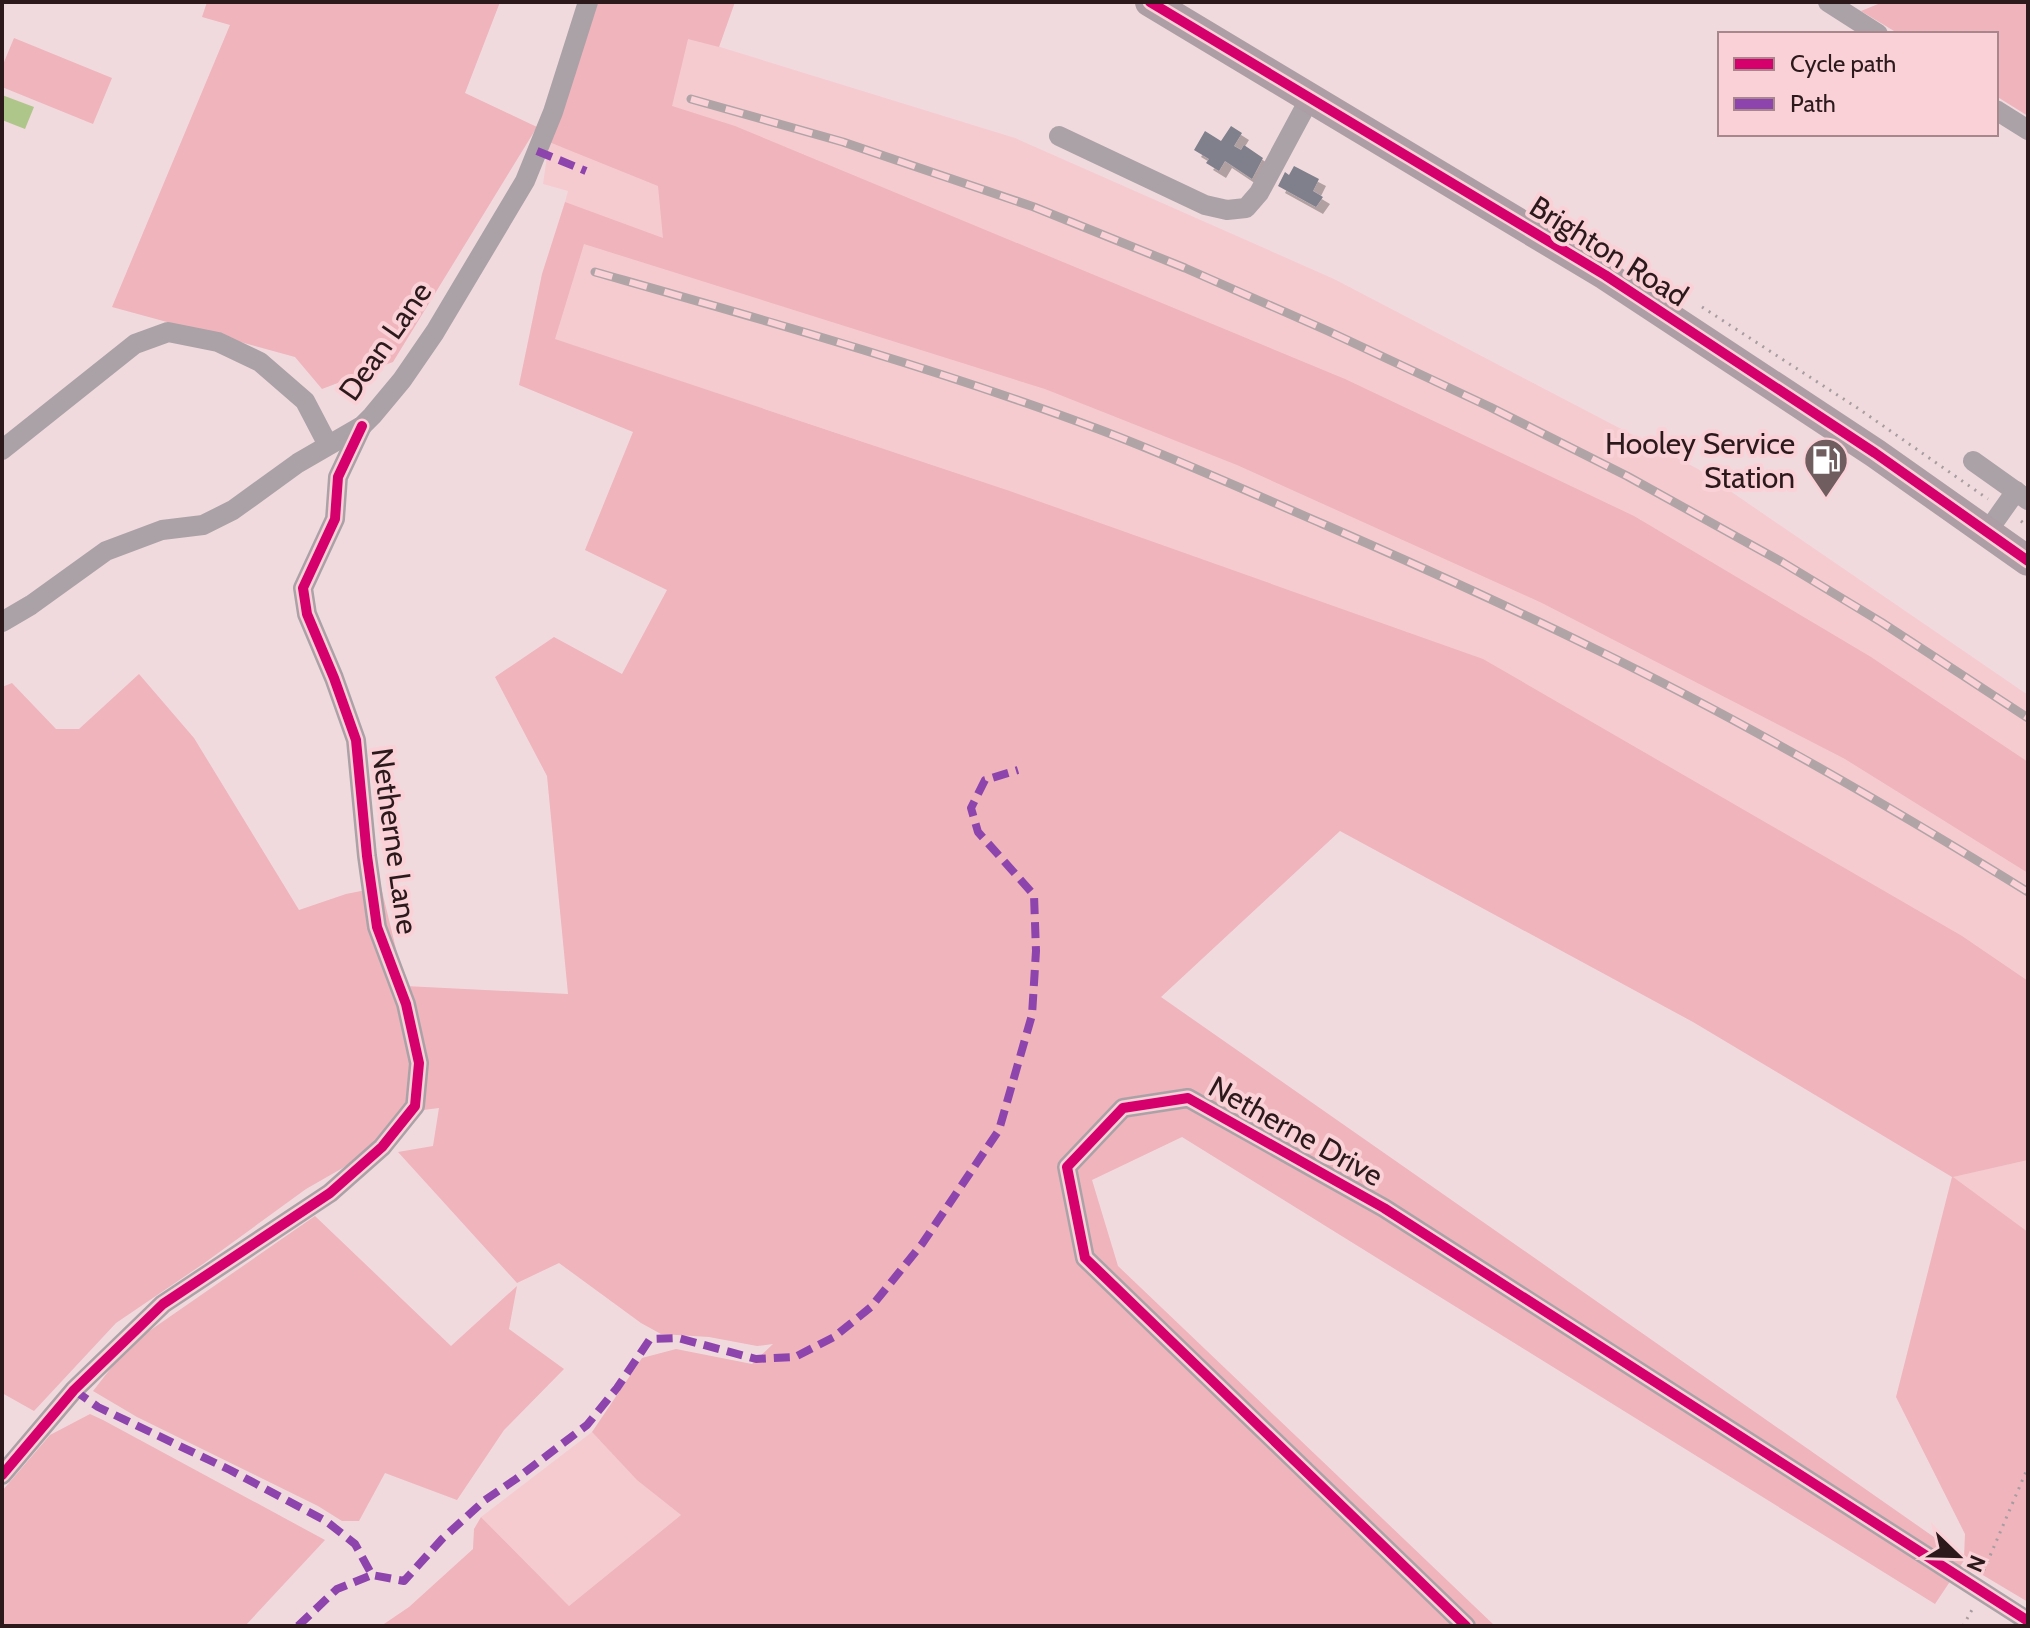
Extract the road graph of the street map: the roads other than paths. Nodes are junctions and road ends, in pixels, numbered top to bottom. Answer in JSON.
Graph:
{"nodes":[{"id":1,"x":588,"y":2,"type":"edge"},
{"id":2,"x":1150,"y":2,"type":"edge"},
{"id":3,"x":1835,"y":3,"type":"edge"},
{"id":4,"x":1875,"y":32,"type":"edge"},
{"id":5,"x":1310,"y":98,"type":"junction"},
{"id":6,"x":1998,"y":111,"type":"edge"},
{"id":7,"x":2028,"y":130,"type":"edge"},
{"id":8,"x":1059,"y":136,"type":"dead end"},
{"id":9,"x":362,"y":426,"type":"junction"},
{"id":10,"x":328,"y":445,"type":"junction"},
{"id":11,"x":2,"y":450,"type":"edge"},
{"id":12,"x":1973,"y":461,"type":"dead end"},
{"id":13,"x":2022,"y":496,"type":"edge"},
{"id":14,"x":1987,"y":532,"type":"junction"},
{"id":15,"x":2028,"y":561,"type":"edge"},
{"id":16,"x":2,"y":622,"type":"edge"},
{"id":17,"x":2,"y":1475,"type":"edge"},
{"id":18,"x":2028,"y":1621,"type":"edge"},
{"id":19,"x":1466,"y":1626,"type":"edge"}],
"edges":[{"from":1,"to":9,"type":"street","name":"Dean Lane"},
{"from":2,"to":5,"type":"highway","name":"Brighton Road"},
{"from":3,"to":4,"type":"street"},
{"from":5,"to":8,"type":"street"},
{"from":5,"to":14,"type":"highway","name":"Brighton Road"},
{"from":6,"to":7,"type":"street"},
{"from":9,"to":10,"type":"street","name":"Dean Lane"},
{"from":9,"to":17,"type":"street","name":"Netherne Lane"},
{"from":10,"to":11,"type":"street"},
{"from":10,"to":16,"type":"street","name":"Dean Lane"},
{"from":12,"to":13,"type":"street"},
{"from":13,"to":14,"type":"street"},
{"from":14,"to":15,"type":"highway","name":"Brighton Road"},
{"from":18,"to":19,"type":"street","name":"Netherne Drive"}]}
